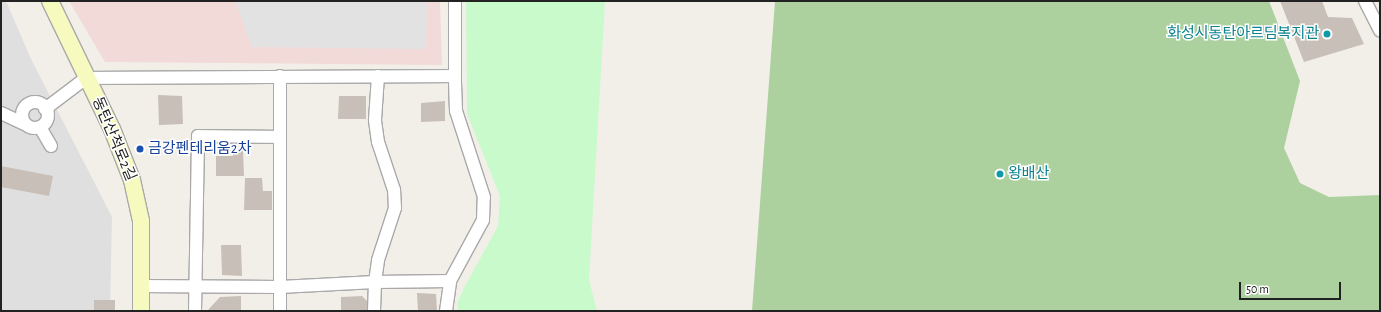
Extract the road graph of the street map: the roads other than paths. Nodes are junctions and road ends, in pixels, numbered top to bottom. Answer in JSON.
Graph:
{"nodes":[{"id":1,"x":50,"y":1,"type":"edge"},
{"id":2,"x":455,"y":1,"type":"edge"},
{"id":3,"x":1365,"y":1,"type":"edge"},
{"id":4,"x":1380,"y":30,"type":"edge"},
{"id":5,"x":280,"y":76,"type":"junction"},
{"id":6,"x":378,"y":76,"type":"junction"},
{"id":7,"x":455,"y":76,"type":"junction"},
{"id":8,"x":86,"y":78,"type":"junction"},
{"id":9,"x":24,"y":108,"type":"junction"},
{"id":10,"x":45,"y":109,"type":"junction"},
{"id":11,"x":1,"y":112,"type":"edge"},
{"id":12,"x":25,"y":124,"type":"junction"},
{"id":13,"x":40,"y":127,"type":"junction"},
{"id":14,"x":279,"y":137,"type":"junction"},
{"id":15,"x":51,"y":146,"type":"dead end"},
{"id":16,"x":375,"y":282,"type":"junction"},
{"id":17,"x":450,"y":282,"type":"junction"},
{"id":18,"x":141,"y":286,"type":"junction"},
{"id":19,"x":280,"y":287,"type":"junction"},
{"id":20,"x":195,"y":288,"type":"junction"},
{"id":21,"x":142,"y":311,"type":"edge"},
{"id":22,"x":195,"y":311,"type":"edge"},
{"id":23,"x":280,"y":311,"type":"edge"},
{"id":24,"x":374,"y":311,"type":"edge"},
{"id":25,"x":446,"y":311,"type":"edge"}],
"edges":[{"from":1,"to":8,"type":"street","name":"동탄산척로2길"},
{"from":2,"to":7,"type":"street"},
{"from":3,"to":4,"type":"street"},
{"from":5,"to":6,"type":"street"},
{"from":5,"to":8,"type":"street"},
{"from":5,"to":14,"type":"street"},
{"from":6,"to":7,"type":"street"},
{"from":6,"to":16,"type":"street"},
{"from":7,"to":17,"type":"street"},
{"from":8,"to":10,"type":"street"},
{"from":8,"to":18,"type":"street","name":"동탄산척로2길"},
{"from":9,"to":10,"type":"street"},
{"from":9,"to":11,"type":"street"},
{"from":9,"to":12,"type":"street"},
{"from":10,"to":13,"type":"street"},
{"from":11,"to":12,"type":"street"},
{"from":12,"to":13,"type":"street"},
{"from":13,"to":15,"type":"street"},
{"from":14,"to":19,"type":"street"},
{"from":14,"to":20,"type":"street"},
{"from":16,"to":17,"type":"street"},
{"from":16,"to":19,"type":"street"},
{"from":16,"to":24,"type":"street"},
{"from":17,"to":25,"type":"street"},
{"from":18,"to":20,"type":"street"},
{"from":18,"to":21,"type":"street","name":"동탄산척로2길"},
{"from":19,"to":20,"type":"street"},
{"from":19,"to":23,"type":"street"},
{"from":20,"to":22,"type":"street"}]}
